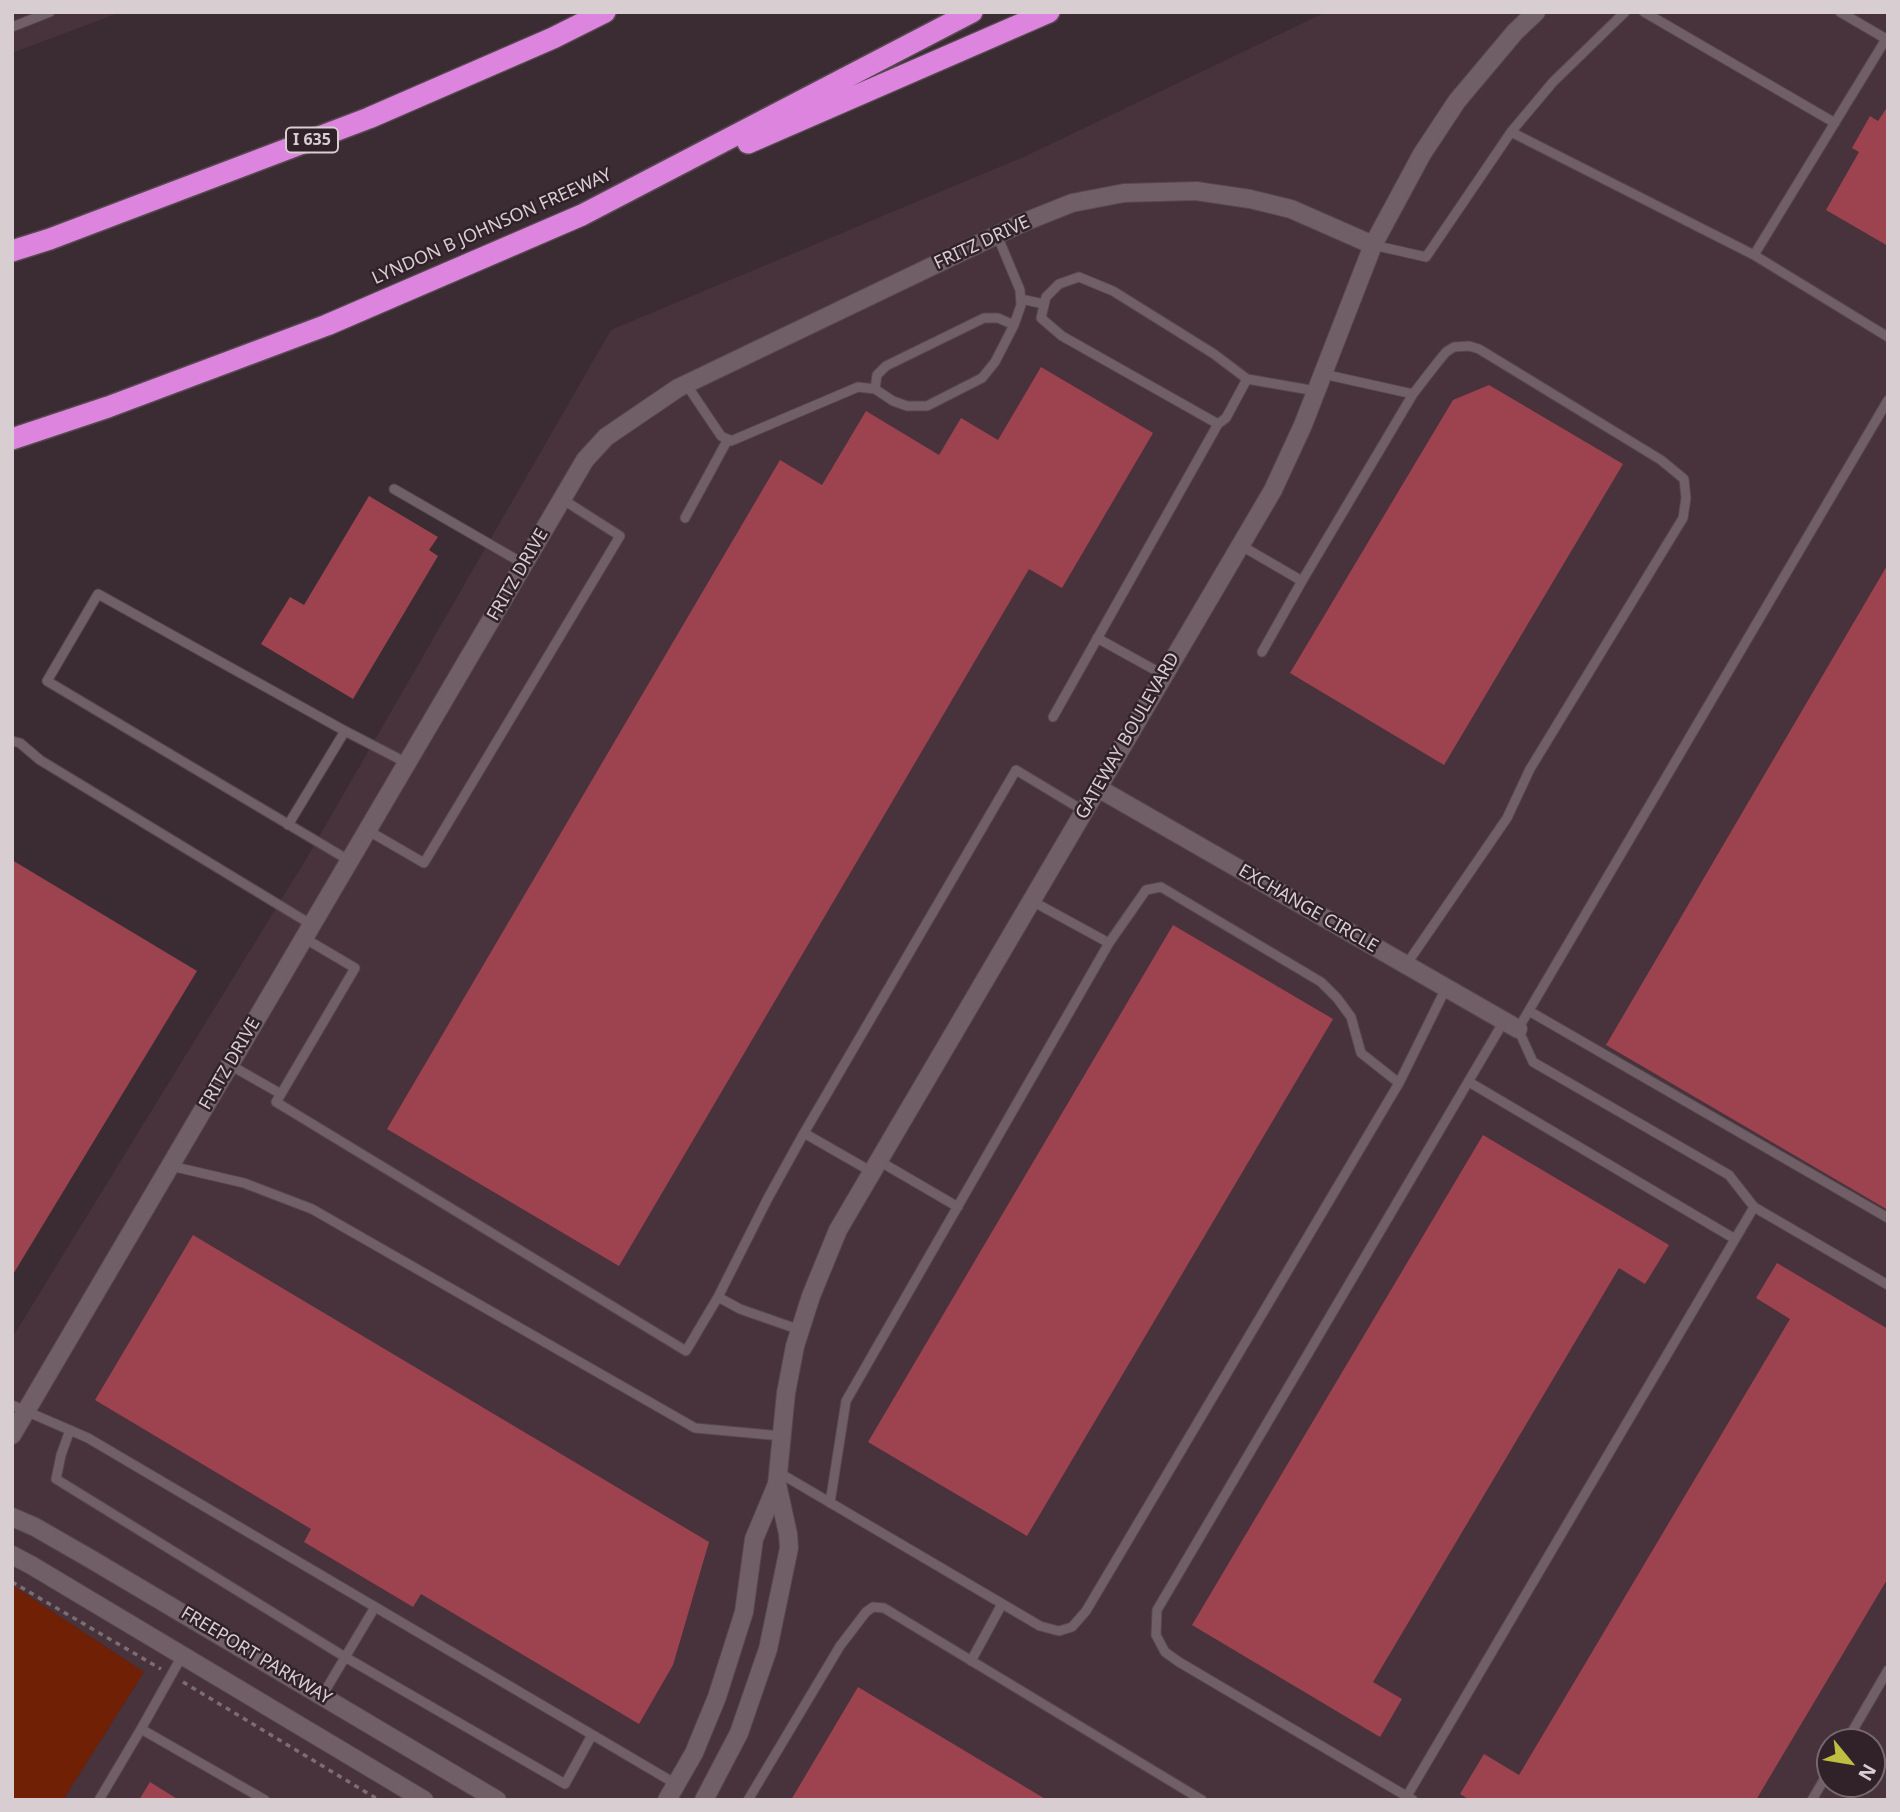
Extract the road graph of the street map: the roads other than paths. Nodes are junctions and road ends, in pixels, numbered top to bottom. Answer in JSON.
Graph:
{"nodes":[{"id":1,"x":50,"y":12,"type":"edge"},
{"id":2,"x":597,"y":12,"type":"edge"},
{"id":3,"x":605,"y":12,"type":"edge"},
{"id":4,"x":972,"y":12,"type":"edge"},
{"id":5,"x":1049,"y":12,"type":"edge"},
{"id":6,"x":1536,"y":12,"type":"edge"},
{"id":7,"x":1625,"y":12,"type":"edge"},
{"id":8,"x":1644,"y":12,"type":"edge"},
{"id":9,"x":1840,"y":12,"type":"edge"},
{"id":10,"x":12,"y":27,"type":"edge"},
{"id":11,"x":553,"y":38,"type":"junction"},
{"id":12,"x":1887,"y":40,"type":"edge"},
{"id":13,"x":1835,"y":123,"type":"junction"},
{"id":14,"x":1511,"y":132,"type":"junction"},
{"id":15,"x":582,"y":215,"type":"junction"},
{"id":16,"x":997,"y":235,"type":"junction"},
{"id":17,"x":1373,"y":245,"type":"junction"},
{"id":18,"x":12,"y":251,"type":"edge"},
{"id":19,"x":1754,"y":255,"type":"junction"},
{"id":20,"x":1021,"y":299,"type":"junction"},
{"id":21,"x":1044,"y":304,"type":"junction"},
{"id":22,"x":1014,"y":325,"type":"junction"},
{"id":23,"x":1888,"y":337,"type":"edge"},
{"id":24,"x":1247,"y":379,"type":"junction"},
{"id":25,"x":1319,"y":383,"type":"junction"},
{"id":26,"x":686,"y":384,"type":"junction"},
{"id":27,"x":875,"y":388,"type":"junction"},
{"id":28,"x":1413,"y":394,"type":"junction"},
{"id":29,"x":1888,"y":400,"type":"edge"},
{"id":30,"x":1217,"y":424,"type":"junction"},
{"id":31,"x":12,"y":439,"type":"edge"},
{"id":32,"x":728,"y":439,"type":"junction"},
{"id":33,"x":394,"y":489,"type":"dead end"},
{"id":34,"x":562,"y":499,"type":"junction"},
{"id":35,"x":685,"y":518,"type":"dead end"},
{"id":36,"x":1240,"y":545,"type":"junction"},
{"id":37,"x":524,"y":564,"type":"junction"},
{"id":38,"x":1302,"y":580,"type":"junction"},
{"id":39,"x":1097,"y":638,"type":"junction"},
{"id":40,"x":1262,"y":652,"type":"dead end"},
{"id":41,"x":1164,"y":675,"type":"junction"},
{"id":42,"x":1053,"y":717,"type":"dead end"},
{"id":43,"x":345,"y":731,"type":"junction"},
{"id":44,"x":12,"y":741,"type":"edge"},
{"id":45,"x":407,"y":763,"type":"junction"},
{"id":46,"x":1098,"y":788,"type":"junction"},
{"id":47,"x":1084,"y":811,"type":"junction"},
{"id":48,"x":288,"y":825,"type":"junction"},
{"id":49,"x":367,"y":830,"type":"junction"},
{"id":50,"x":350,"y":861,"type":"junction"},
{"id":51,"x":1032,"y":901,"type":"junction"},
{"id":52,"x":308,"y":932,"type":"junction"},
{"id":53,"x":1109,"y":943,"type":"junction"},
{"id":54,"x":1406,"y":965,"type":"junction"},
{"id":55,"x":1446,"y":988,"type":"junction"},
{"id":56,"x":1529,"y":1011,"type":"junction"},
{"id":57,"x":1511,"y":1025,"type":"junction"},
{"id":58,"x":230,"y":1065,"type":"junction"},
{"id":59,"x":1469,"y":1082,"type":"junction"},
{"id":60,"x":1399,"y":1083,"type":"junction"},
{"id":61,"x":281,"y":1094,"type":"junction"},
{"id":62,"x":804,"y":1133,"type":"junction"},
{"id":63,"x":171,"y":1166,"type":"junction"},
{"id":64,"x":875,"y":1167,"type":"junction"},
{"id":65,"x":958,"y":1207,"type":"junction"},
{"id":66,"x":1754,"y":1207,"type":"junction"},
{"id":67,"x":1888,"y":1218,"type":"edge"},
{"id":68,"x":1735,"y":1239,"type":"junction"},
{"id":69,"x":1888,"y":1284,"type":"edge"},
{"id":70,"x":718,"y":1297,"type":"junction"},
{"id":71,"x":800,"y":1329,"type":"junction"},
{"id":72,"x":19,"y":1408,"type":"edge"},
{"id":73,"x":70,"y":1430,"type":"junction"},
{"id":74,"x":12,"y":1435,"type":"edge"},
{"id":75,"x":782,"y":1436,"type":"junction"},
{"id":76,"x":777,"y":1478,"type":"junction"},
{"id":77,"x":830,"y":1503,"type":"junction"},
{"id":78,"x":12,"y":1517,"type":"edge"},
{"id":79,"x":12,"y":1556,"type":"edge"},
{"id":80,"x":1002,"y":1604,"type":"junction"},
{"id":81,"x":375,"y":1607,"type":"junction"},
{"id":82,"x":182,"y":1656,"type":"junction"},
{"id":83,"x":345,"y":1657,"type":"junction"},
{"id":84,"x":971,"y":1661,"type":"junction"},
{"id":85,"x":1888,"y":1670,"type":"edge"},
{"id":86,"x":321,"y":1696,"type":"junction"},
{"id":87,"x":1854,"y":1728,"type":"edge"},
{"id":88,"x":141,"y":1729,"type":"junction"},
{"id":89,"x":592,"y":1735,"type":"junction"},
{"id":90,"x":672,"y":1792,"type":"edge"},
{"id":91,"x":1410,"y":1798,"type":"edge"},
{"id":92,"x":99,"y":1800,"type":"edge"},
{"id":93,"x":265,"y":1800,"type":"edge"},
{"id":94,"x":424,"y":1800,"type":"edge"},
{"id":95,"x":497,"y":1800,"type":"edge"},
{"id":96,"x":704,"y":1800,"type":"edge"},
{"id":97,"x":748,"y":1800,"type":"edge"},
{"id":98,"x":1202,"y":1800,"type":"edge"}],
"edges":[{"from":1,"to":10,"type":"lane"},
{"from":2,"to":11,"type":"highway"},
{"from":3,"to":11,"type":"highway","number":"I 635"},
{"from":4,"to":15,"type":"highway","name":"LYNDON B JOHNSON FREEWAY"},
{"from":5,"to":15,"type":"highway"},
{"from":6,"to":17,"type":"street","name":"GATEWAY BOULEVARD"},
{"from":7,"to":14,"type":"lane"},
{"from":8,"to":13,"type":"lane"},
{"from":9,"to":12,"type":"lane"},
{"from":11,"to":18,"type":"highway","number":"I 635"},
{"from":12,"to":13,"type":"lane"},
{"from":13,"to":19,"type":"lane"},
{"from":14,"to":17,"type":"lane"},
{"from":14,"to":19,"type":"lane"},
{"from":15,"to":31,"type":"highway","name":"LYNDON B JOHNSON FREEWAY"},
{"from":16,"to":17,"type":"street","name":"FRITZ DRIVE"},
{"from":16,"to":20,"type":"lane"},
{"from":16,"to":26,"type":"street","name":"FRITZ DRIVE"},
{"from":17,"to":25,"type":"street","name":"GATEWAY BOULEVARD"},
{"from":19,"to":23,"type":"lane"},
{"from":20,"to":21,"type":"lane"},
{"from":20,"to":22,"type":"lane"},
{"from":21,"to":24,"type":"lane"},
{"from":21,"to":30,"type":"lane"},
{"from":22,"to":27,"type":"lane"},
{"from":22,"to":27,"type":"lane"},
{"from":24,"to":25,"type":"lane"},
{"from":24,"to":30,"type":"lane"},
{"from":25,"to":28,"type":"lane"},
{"from":25,"to":36,"type":"street","name":"GATEWAY BOULEVARD"},
{"from":26,"to":32,"type":"lane"},
{"from":26,"to":34,"type":"street","name":"FRITZ DRIVE"},
{"from":27,"to":32,"type":"lane"},
{"from":28,"to":38,"type":"lane"},
{"from":28,"to":54,"type":"lane"},
{"from":29,"to":56,"type":"lane"},
{"from":30,"to":39,"type":"lane"},
{"from":32,"to":35,"type":"lane"},
{"from":33,"to":37,"type":"lane"},
{"from":34,"to":37,"type":"street","name":"FRITZ DRIVE"},
{"from":34,"to":49,"type":"lane"},
{"from":36,"to":38,"type":"lane"},
{"from":36,"to":41,"type":"street","name":"GATEWAY BOULEVARD"},
{"from":37,"to":45,"type":"street","name":"FRITZ DRIVE"},
{"from":38,"to":40,"type":"lane"},
{"from":39,"to":41,"type":"lane"},
{"from":39,"to":42,"type":"lane"},
{"from":41,"to":46,"type":"street","name":"GATEWAY BOULEVARD"},
{"from":43,"to":45,"type":"lane"},
{"from":43,"to":48,"type":"lane"},
{"from":43,"to":48,"type":"lane"},
{"from":44,"to":52,"type":"lane"},
{"from":45,"to":49,"type":"street","name":"FRITZ DRIVE"},
{"from":46,"to":47,"type":"street","name":"GATEWAY BOULEVARD"},
{"from":46,"to":54,"type":"street","name":"EXCHANGE CIRCLE"},
{"from":47,"to":51,"type":"street","name":"GATEWAY BOULEVARD"},
{"from":47,"to":62,"type":"lane"},
{"from":48,"to":50,"type":"lane"},
{"from":49,"to":50,"type":"street","name":"FRITZ DRIVE"},
{"from":50,"to":52,"type":"street","name":"FRITZ DRIVE"},
{"from":51,"to":53,"type":"lane"},
{"from":51,"to":64,"type":"street","name":"GATEWAY BOULEVARD"},
{"from":52,"to":58,"type":"street","name":"FRITZ DRIVE"},
{"from":52,"to":61,"type":"lane"},
{"from":53,"to":60,"type":"lane"},
{"from":53,"to":65,"type":"lane"},
{"from":54,"to":55,"type":"street","name":"EXCHANGE CIRCLE"},
{"from":55,"to":57,"type":"street","name":"EXCHANGE CIRCLE"},
{"from":55,"to":60,"type":"lane"},
{"from":56,"to":57,"type":"lane"},
{"from":56,"to":67,"type":"lane"},
{"from":57,"to":59,"type":"lane"},
{"from":57,"to":66,"type":"lane"},
{"from":58,"to":61,"type":"lane"},
{"from":58,"to":63,"type":"street","name":"FRITZ DRIVE"},
{"from":59,"to":68,"type":"lane"},
{"from":59,"to":91,"type":"lane"},
{"from":60,"to":80,"type":"lane"},
{"from":61,"to":70,"type":"lane"},
{"from":62,"to":64,"type":"lane"},
{"from":62,"to":70,"type":"lane"},
{"from":63,"to":72,"type":"street","name":"FRITZ DRIVE"},
{"from":63,"to":75,"type":"lane"},
{"from":64,"to":65,"type":"lane"},
{"from":64,"to":71,"type":"street","name":"GATEWAY BOULEVARD"},
{"from":65,"to":77,"type":"lane"},
{"from":66,"to":68,"type":"lane"},
{"from":66,"to":69,"type":"lane"},
{"from":68,"to":91,"type":"lane"},
{"from":70,"to":71,"type":"lane"},
{"from":71,"to":75,"type":"street","name":"GATEWAY BOULEVARD"},
{"from":72,"to":73,"type":"lane"},
{"from":72,"to":74,"type":"street","name":"FRITZ DRIVE"},
{"from":73,"to":81,"type":"lane"},
{"from":73,"to":83,"type":"lane"},
{"from":75,"to":76,"type":"street","name":"GATEWAY BOULEVARD"},
{"from":76,"to":77,"type":"lane"},
{"from":76,"to":90,"type":"street","name":"GATEWAY BOULEVARD"},
{"from":76,"to":96,"type":"street","name":"GATEWAY BOULEVARD"},
{"from":77,"to":80,"type":"lane"},
{"from":78,"to":86,"type":"street","name":"FREEPORT PARKWAY"},
{"from":79,"to":82,"type":"street"},
{"from":80,"to":84,"type":"lane"},
{"from":81,"to":83,"type":"lane"},
{"from":81,"to":89,"type":"lane"},
{"from":82,"to":88,"type":"lane"},
{"from":82,"to":94,"type":"street"},
{"from":83,"to":86,"type":"lane"},
{"from":83,"to":89,"type":"lane"},
{"from":84,"to":97,"type":"lane"},
{"from":84,"to":98,"type":"lane"},
{"from":85,"to":87,"type":"lane"},
{"from":86,"to":95,"type":"street","name":"FREEPORT PARKWAY"},
{"from":88,"to":92,"type":"lane"},
{"from":88,"to":93,"type":"lane"},
{"from":89,"to":90,"type":"lane"}]}
